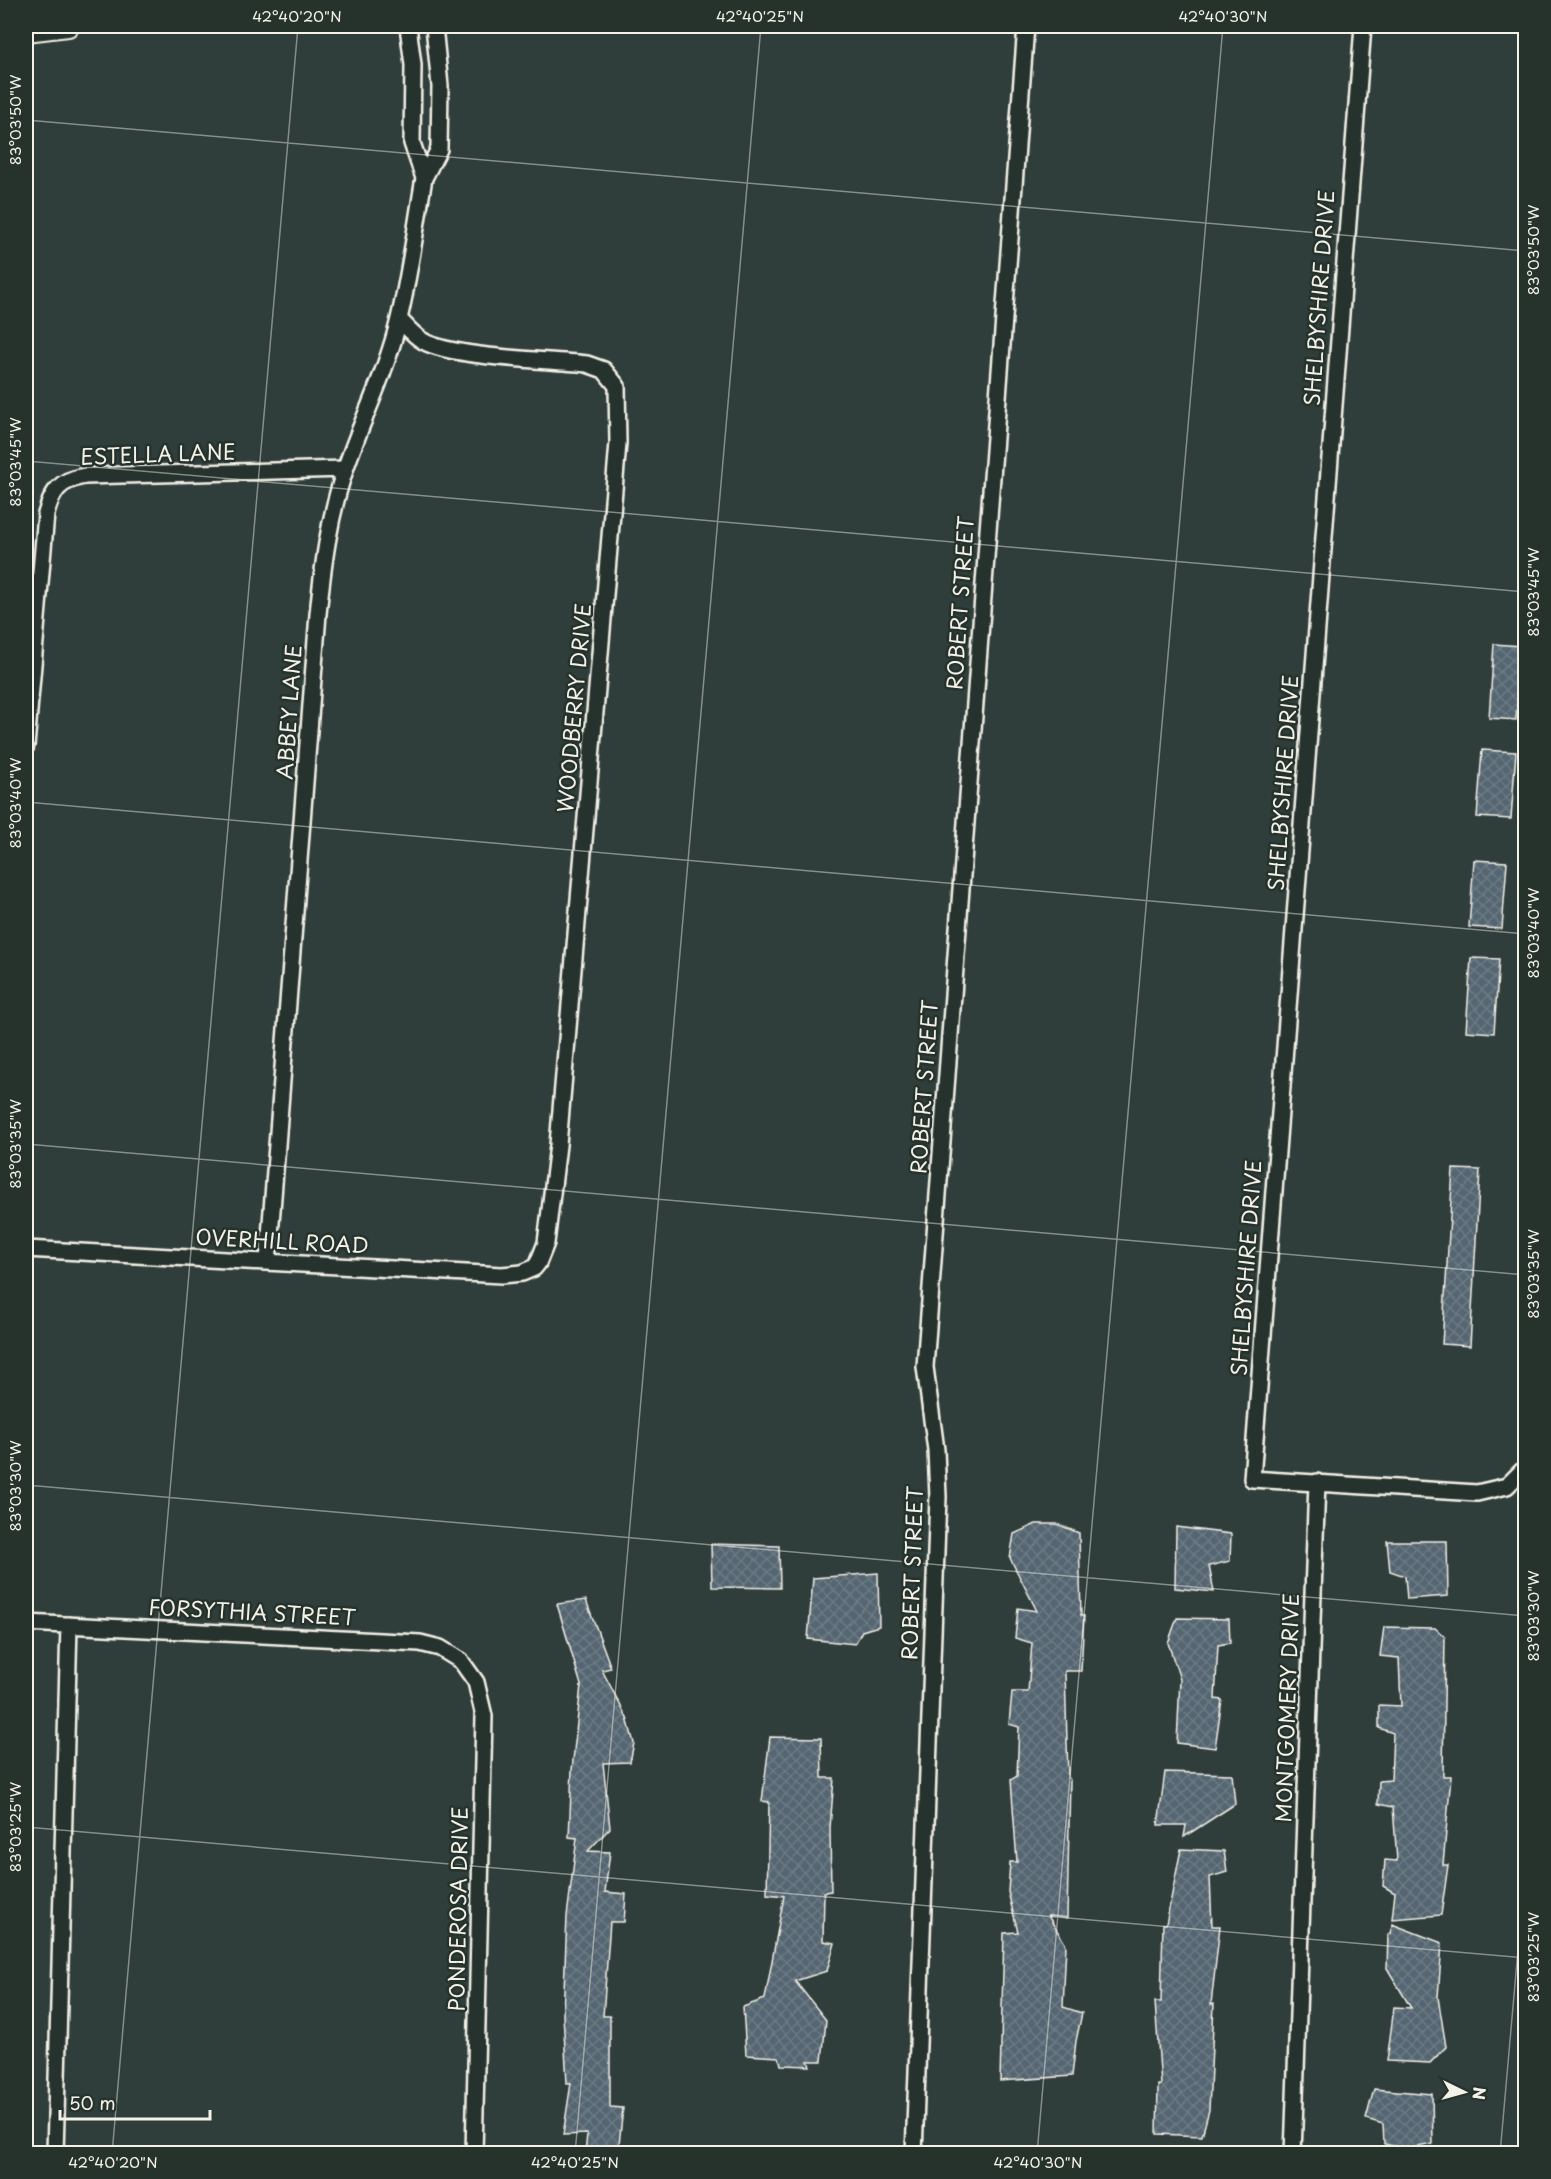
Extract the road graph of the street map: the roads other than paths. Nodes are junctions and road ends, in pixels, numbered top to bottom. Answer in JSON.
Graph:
{"nodes":[{"id":1,"x":68,"y":26,"type":"edge"},
{"id":2,"x":408,"y":26,"type":"edge"},
{"id":3,"x":434,"y":26,"type":"edge"},
{"id":4,"x":1026,"y":26,"type":"edge"},
{"id":5,"x":1363,"y":26,"type":"edge"},
{"id":6,"x":26,"y":31,"type":"edge"},
{"id":7,"x":424,"y":178,"type":"junction"},
{"id":8,"x":399,"y":319,"type":"junction"},
{"id":9,"x":345,"y":469,"type":"junction"},
{"id":10,"x":26,"y":746,"type":"edge"},
{"id":11,"x":26,"y":1249,"type":"edge"},
{"id":12,"x":268,"y":1262,"type":"junction"},
{"id":13,"x":534,"y":1268,"type":"joint"},
{"id":14,"x":1526,"y":1467,"type":"edge"},
{"id":15,"x":1317,"y":1482,"type":"junction"},
{"id":16,"x":26,"y":1623,"type":"edge"},
{"id":17,"x":69,"y":1626,"type":"junction"},
{"id":18,"x":468,"y":1669,"type":"joint"},
{"id":19,"x":55,"y":2154,"type":"edge"},
{"id":20,"x":474,"y":2154,"type":"edge"},
{"id":21,"x":914,"y":2154,"type":"edge"},
{"id":22,"x":1293,"y":2154,"type":"edge"}],
"edges":[{"from":1,"to":6,"type":"street"},
{"from":2,"to":7,"type":"street","name":"ABBEY LANE"},
{"from":3,"to":7,"type":"street","name":"ABBEY LANE"},
{"from":4,"to":21,"type":"street","name":"ROBERT STREET"},
{"from":5,"to":15,"type":"street","name":"SHELBYSHIRE DRIVE"},
{"from":7,"to":8,"type":"street","name":"ABBEY LANE"},
{"from":8,"to":9,"type":"street","name":"ABBEY LANE"},
{"from":8,"to":13,"type":"street","name":"WOODBERRY DRIVE"},
{"from":9,"to":10,"type":"street","name":"ESTELLA LANE"},
{"from":9,"to":12,"type":"street","name":"ABBEY LANE"},
{"from":11,"to":12,"type":"street","name":"OVERHILL ROAD"},
{"from":12,"to":13,"type":"street","name":"OVERHILL ROAD"},
{"from":14,"to":15,"type":"street"},
{"from":15,"to":22,"type":"street","name":"MONTGOMERY DRIVE"},
{"from":16,"to":17,"type":"street","name":"FORSYTHIA STREET"},
{"from":17,"to":18,"type":"street","name":"FORSYTHIA STREET"},
{"from":17,"to":19,"type":"street"},
{"from":18,"to":20,"type":"street","name":"PONDEROSA DRIVE"}]}
